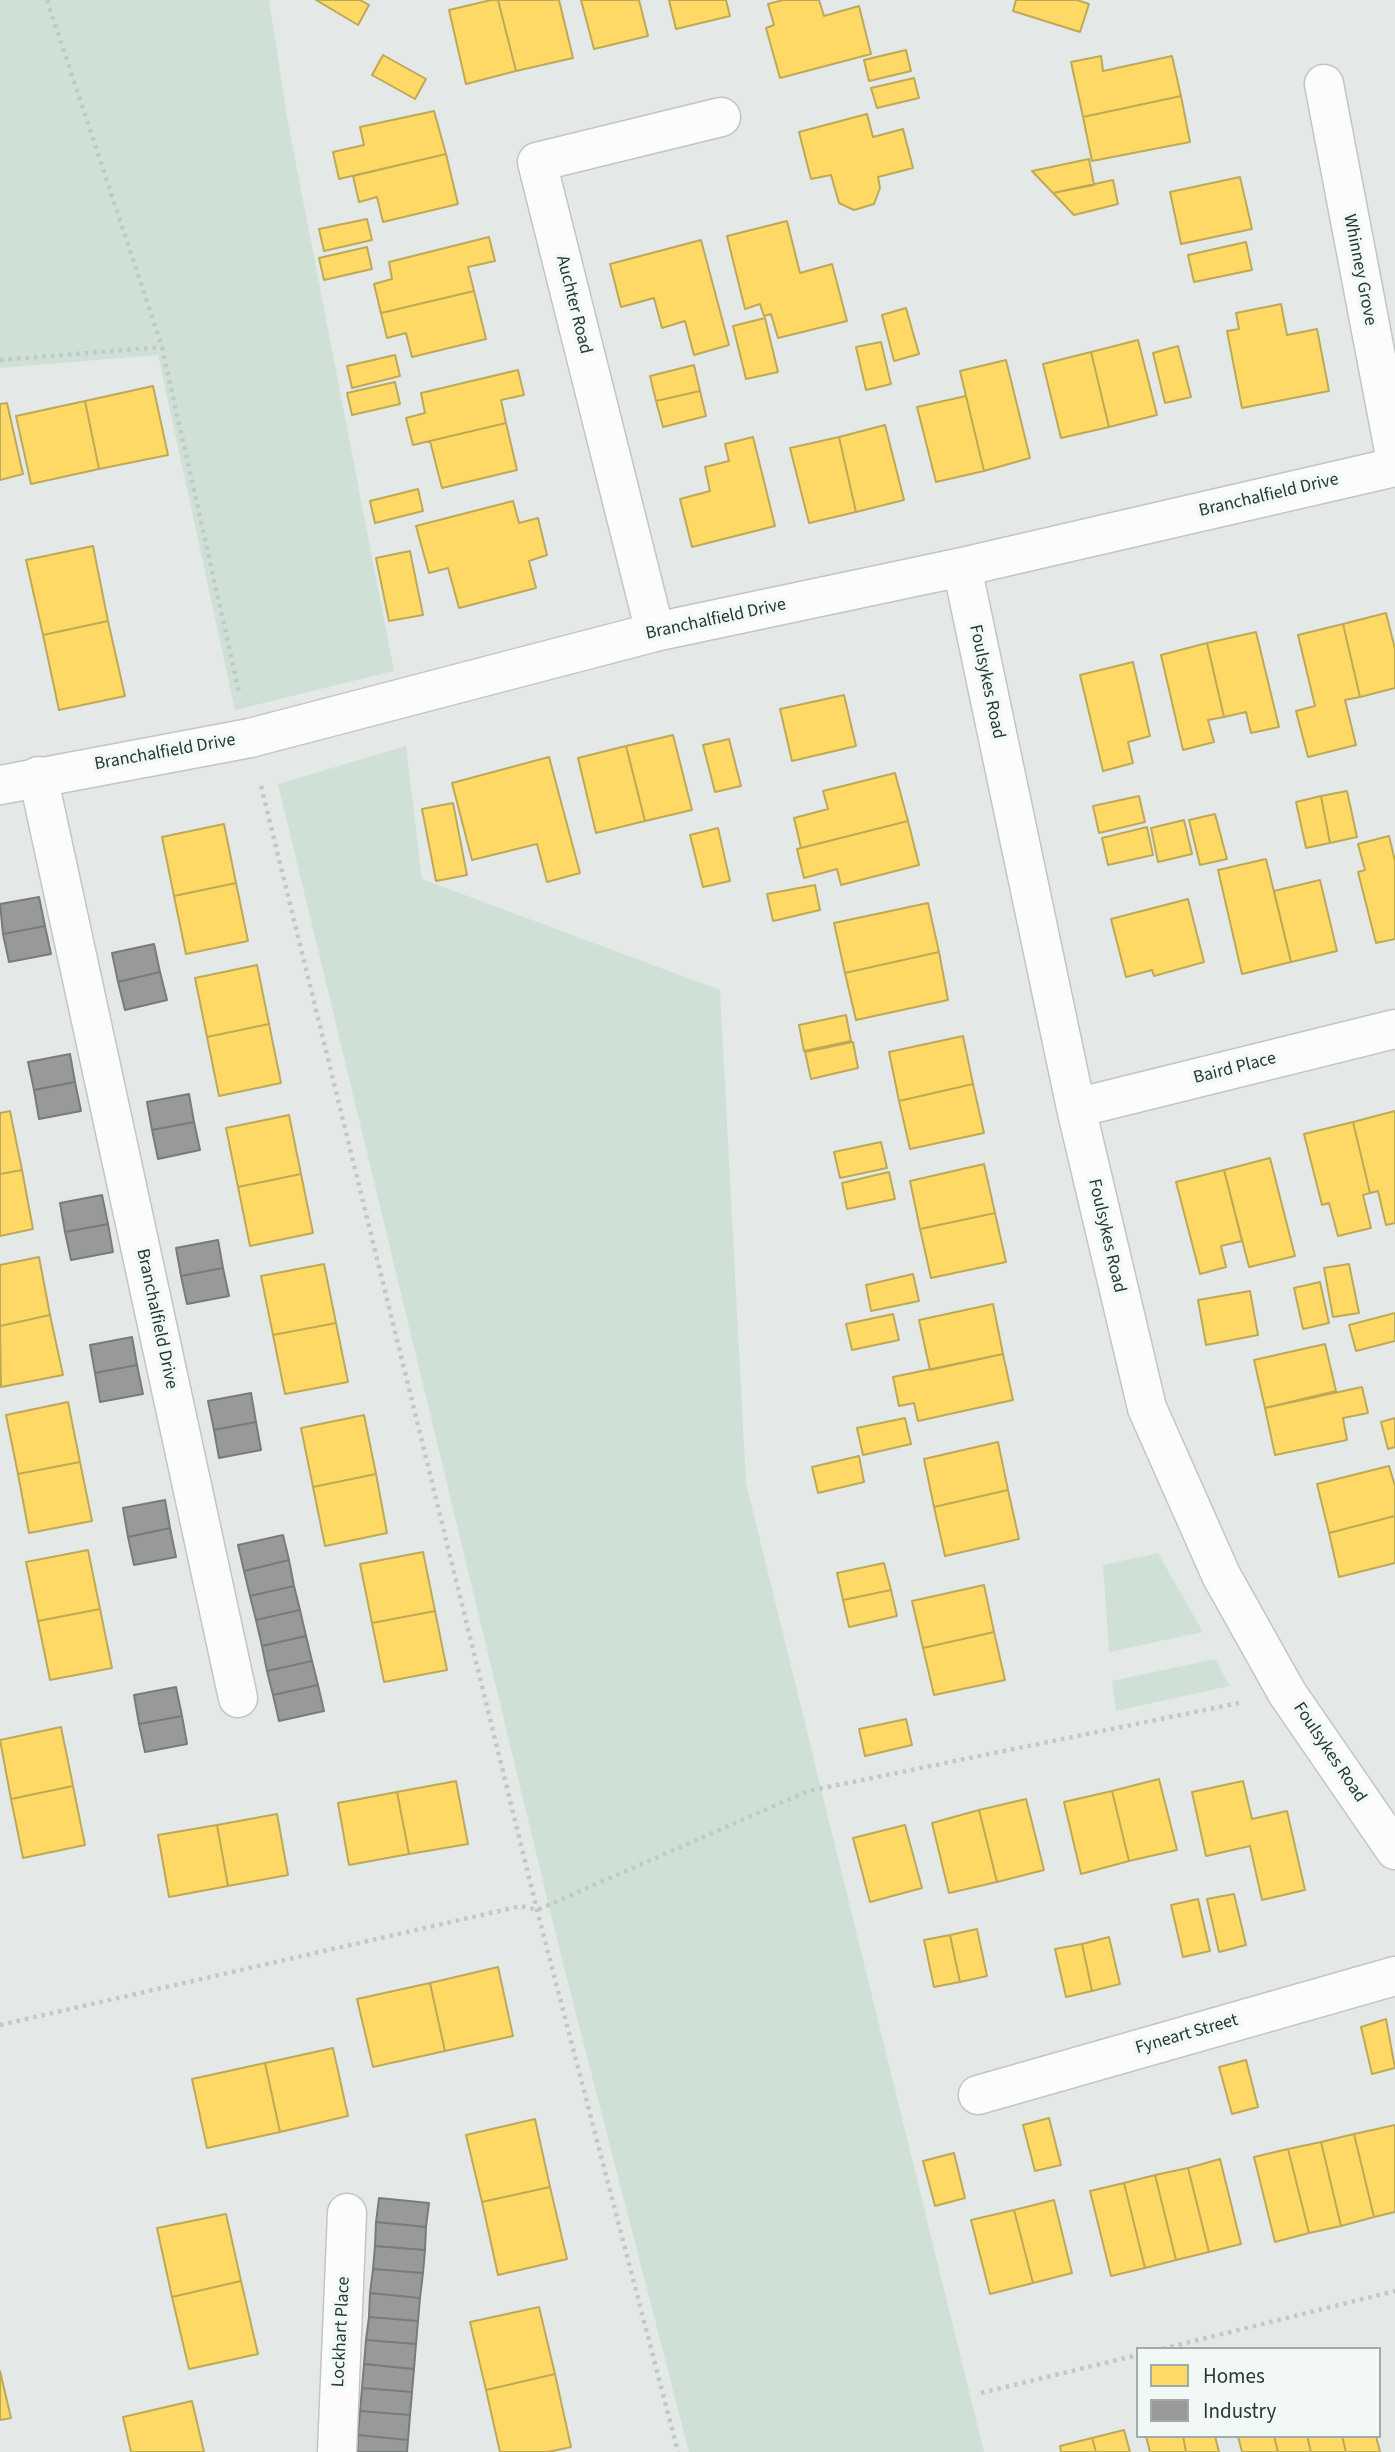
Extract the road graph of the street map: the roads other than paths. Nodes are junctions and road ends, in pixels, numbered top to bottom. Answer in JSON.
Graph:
{"nodes":[{"id":1,"x":1324,"y":84,"type":"dead end"},
{"id":2,"x":721,"y":117,"type":"dead end"},
{"id":3,"x":1395,"y":456,"type":"edge"},
{"id":4,"x":1395,"y":467,"type":"edge"},
{"id":5,"x":962,"y":567,"type":"junction"},
{"id":6,"x":655,"y":632,"type":"junction"},
{"id":7,"x":38,"y":776,"type":"junction"},
{"id":8,"x":0,"y":785,"type":"edge"},
{"id":9,"x":1395,"y":1029,"type":"edge"},
{"id":10,"x":1076,"y":1108,"type":"junction"},
{"id":11,"x":238,"y":1698,"type":"dead end"},
{"id":12,"x":1395,"y":1850,"type":"edge"},
{"id":13,"x":1395,"y":1976,"type":"edge"},
{"id":14,"x":978,"y":2095,"type":"dead end"},
{"id":15,"x":347,"y":2213,"type":"dead end"},
{"id":16,"x":337,"y":2452,"type":"edge"}],
"edges":[{"from":1,"to":3,"type":"street","name":"Whinney Grove"},
{"from":2,"to":6,"type":"street","name":"Auchter Road"},
{"from":4,"to":5,"type":"street","name":"Branchalfield Drive"},
{"from":5,"to":6,"type":"street","name":"Branchalfield Drive"},
{"from":5,"to":10,"type":"street","name":"Foulsykes Road"},
{"from":6,"to":7,"type":"street","name":"Branchalfield Drive"},
{"from":7,"to":8,"type":"street","name":"Branchalfield Drive"},
{"from":7,"to":11,"type":"street","name":"Branchalfield Drive"},
{"from":9,"to":10,"type":"street","name":"Baird Place"},
{"from":10,"to":12,"type":"street","name":"Foulsykes Road"},
{"from":13,"to":14,"type":"street","name":"Fyneart Street"},
{"from":15,"to":16,"type":"street","name":"Lockhart Place"}]}
